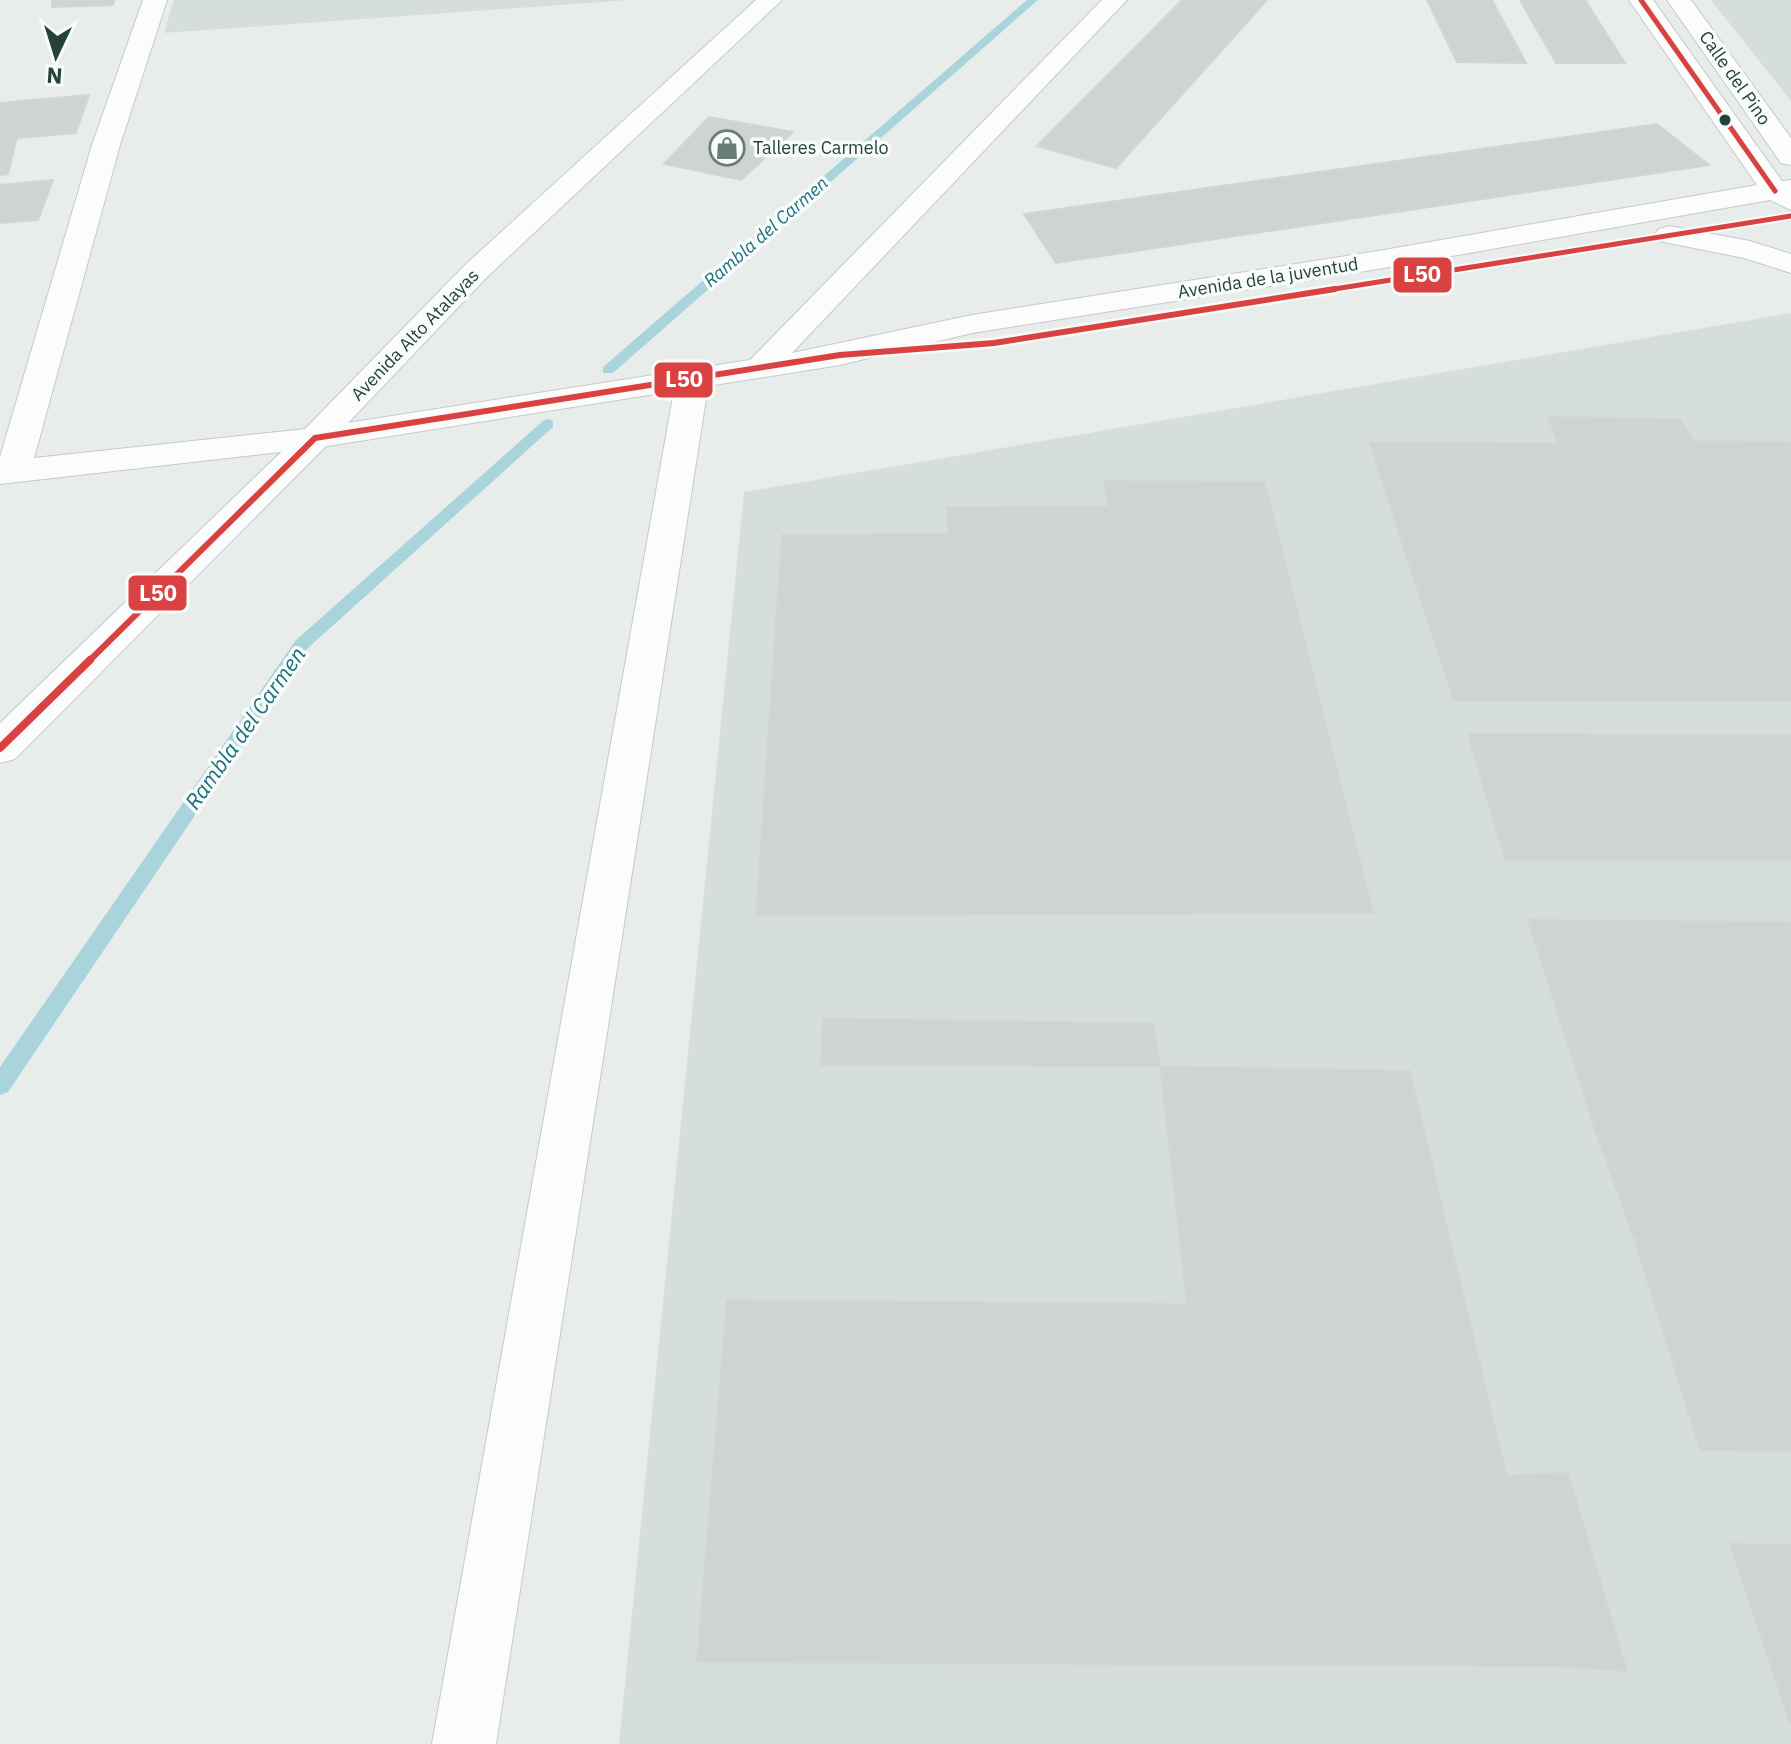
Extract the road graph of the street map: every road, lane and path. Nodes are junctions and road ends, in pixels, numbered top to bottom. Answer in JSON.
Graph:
{"nodes":[{"id":1,"x":155,"y":0,"type":"edge"},
{"id":2,"x":770,"y":0,"type":"edge"},
{"id":3,"x":1115,"y":0,"type":"edge"},
{"id":4,"x":1641,"y":0,"type":"edge"},
{"id":5,"x":1679,"y":0,"type":"edge"},
{"id":6,"x":1791,"y":157,"type":"edge"},
{"id":7,"x":1788,"y":201,"type":"edge"},
{"id":8,"x":1669,"y":235,"type":"junction"},
{"id":9,"x":1791,"y":264,"type":"edge"},
{"id":10,"x":840,"y":355,"type":"junction"},
{"id":11,"x":760,"y":368,"type":"junction"},
{"id":12,"x":693,"y":378,"type":"junction"},
{"id":13,"x":315,"y":438,"type":"junction"},
{"id":14,"x":6,"y":472,"type":"edge"},
{"id":15,"x":0,"y":748,"type":"edge"},
{"id":16,"x":464,"y":1744,"type":"edge"}],
"edges":[{"from":1,"to":14,"type":"street"},
{"from":2,"to":13,"type":"street","name":"Avenida Alto Atalayas"},
{"from":3,"to":11,"type":"street"},
{"from":4,"to":7,"type":"street","name":"Calle del Pino"},
{"from":5,"to":6,"type":"street","name":"Calle del Pino"},
{"from":7,"to":8,"type":"street","name":"Avenida de la juventud"},
{"from":7,"to":10,"type":"street","name":"Avenida de la juventud"},
{"from":8,"to":9,"type":"street"},
{"from":8,"to":10,"type":"street","name":"Avenida de la juventud"},
{"from":10,"to":11,"type":"street","name":"Avenida de la juventud"},
{"from":11,"to":12,"type":"street","name":"Avenida de la juventud"},
{"from":12,"to":13,"type":"street","name":"Avenida de la juventud"},
{"from":12,"to":16,"type":"street"},
{"from":13,"to":14,"type":"street","name":"Avenida de la juventud"},
{"from":13,"to":15,"type":"street","name":"Avenida Alto Atalayas"}]}
